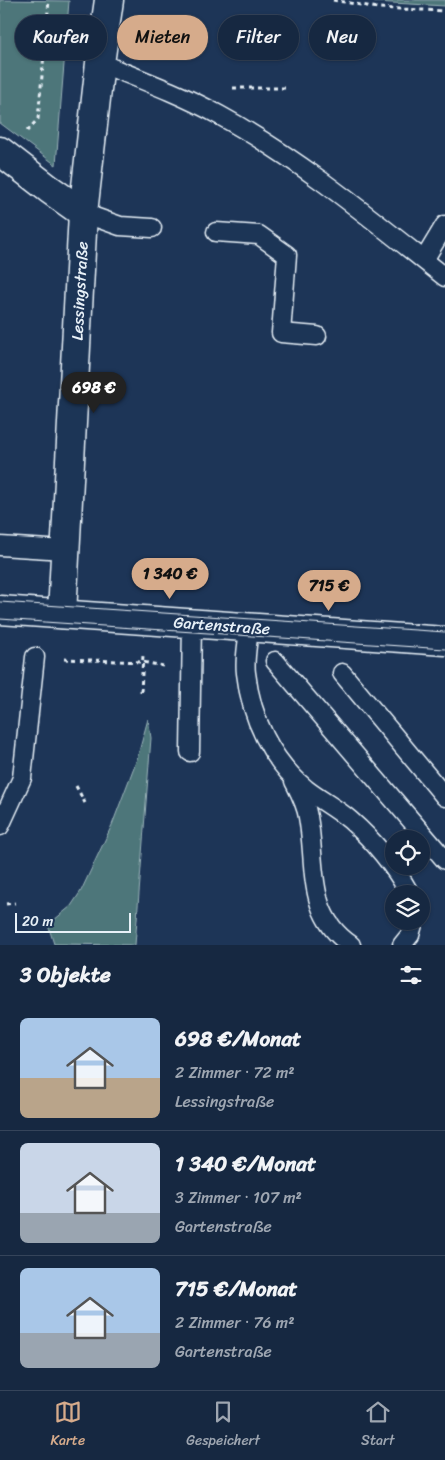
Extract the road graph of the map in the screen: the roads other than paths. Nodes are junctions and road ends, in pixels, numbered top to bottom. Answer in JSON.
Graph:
{"nodes":[{"id":1,"x":109,"y":0,"type":"edge"},
{"id":2,"x":100,"y":63,"type":"junction"},
{"id":3,"x":3,"y":154,"type":"edge"},
{"id":4,"x":83,"y":213,"type":"junction"},
{"id":5,"x":445,"y":225,"type":"edge"},
{"id":6,"x":152,"y":228,"type":"dead end"},
{"id":7,"x":216,"y":232,"type":"dead end"},
{"id":8,"x":424,"y":260,"type":"junction"},
{"id":9,"x":445,"y":268,"type":"edge"},
{"id":10,"x":445,"y":277,"type":"edge"},
{"id":11,"x":317,"y":336,"type":"dead end"},
{"id":12,"x":0,"y":546,"type":"edge"},
{"id":13,"x":66,"y":550,"type":"junction"},
{"id":14,"x":0,"y":610,"type":"edge"},
{"id":15,"x":62,"y":614,"type":"junction"},
{"id":16,"x":192,"y":623,"type":"junction"},
{"id":17,"x":249,"y":628,"type":"junction"},
{"id":18,"x":445,"y":641,"type":"edge"},
{"id":19,"x":35,"y":657,"type":"road end"},
{"id":20,"x":275,"y":660,"type":"dead end"},
{"id":21,"x":342,"y":673,"type":"dead end"},
{"id":22,"x":190,"y":752,"type":"dead end"},
{"id":23,"x":290,"y":774,"type":"junction"},
{"id":24,"x":445,"y":797,"type":"edge"},
{"id":25,"x":0,"y":826,"type":"edge"},
{"id":26,"x":445,"y":860,"type":"edge"},
{"id":27,"x":404,"y":885,"type":"edge"},
{"id":28,"x":411,"y":930,"type":"edge"},
{"id":29,"x":351,"y":945,"type":"edge"},
{"id":30,"x":402,"y":945,"type":"edge"}],
"edges":[{"from":1,"to":2,"type":"street","name":"Lessingstraße"},
{"from":2,"to":4,"type":"street","name":"Lessingstraße"},
{"from":2,"to":8,"type":"lane"},
{"from":3,"to":4,"type":"street"},
{"from":4,"to":6,"type":"lane"},
{"from":4,"to":13,"type":"street","name":"Lessingstraße"},
{"from":5,"to":8,"type":"lane"},
{"from":7,"to":11,"type":"lane"},
{"from":8,"to":9,"type":"lane"},
{"from":8,"to":10,"type":"lane"},
{"from":12,"to":13,"type":"lane"},
{"from":13,"to":15,"type":"street","name":"Lessingstraße"},
{"from":14,"to":15,"type":"street","name":"Gartenstraße"},
{"from":15,"to":16,"type":"street","name":"Gartenstraße"},
{"from":16,"to":17,"type":"street","name":"Gartenstraße"},
{"from":16,"to":22,"type":"lane"},
{"from":17,"to":18,"type":"street","name":"Gartenstraße"},
{"from":17,"to":23,"type":"lane"},
{"from":19,"to":25,"type":"lane"},
{"from":20,"to":26,"type":"lane"},
{"from":21,"to":24,"type":"lane"},
{"from":23,"to":27,"type":"lane"},
{"from":23,"to":29,"type":"lane"},
{"from":28,"to":30,"type":"lane"}]}
